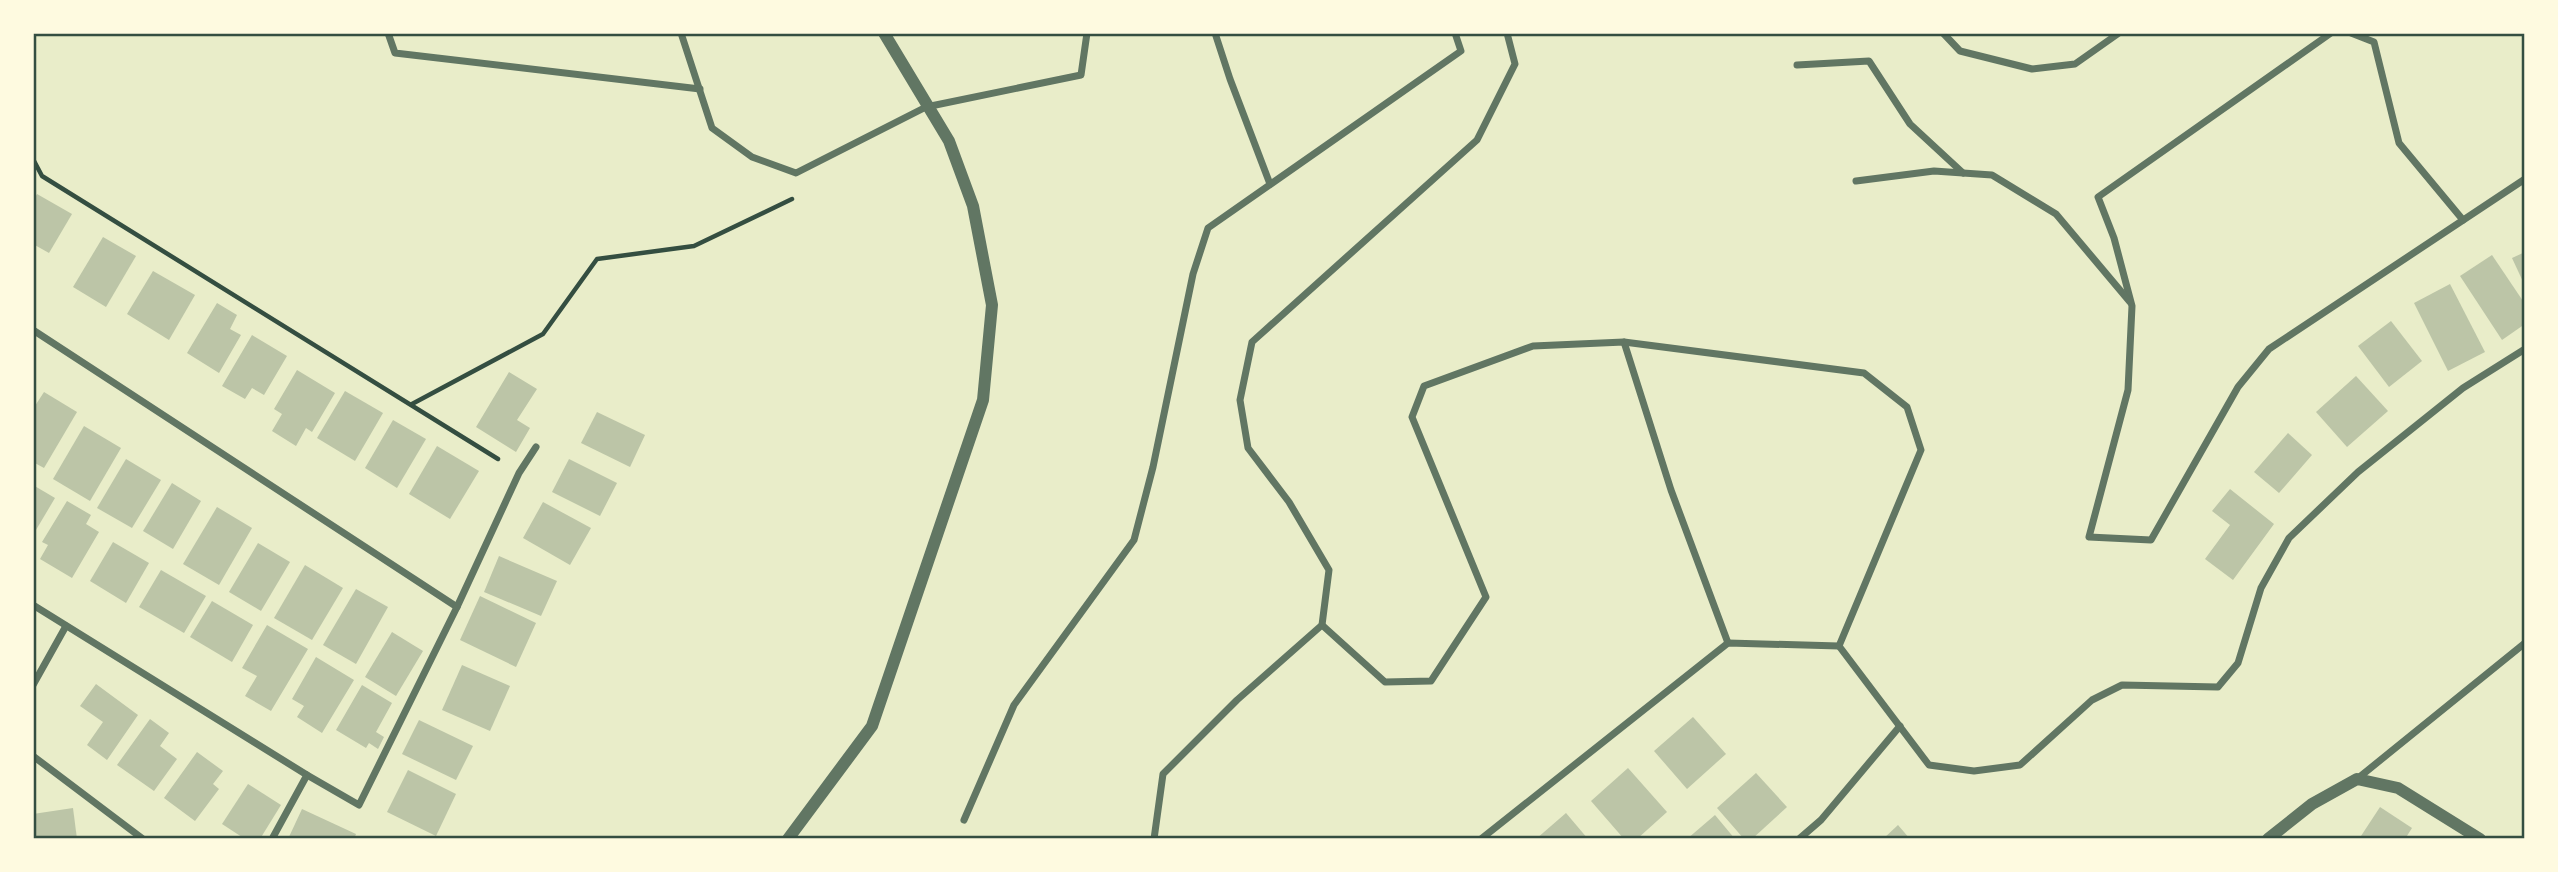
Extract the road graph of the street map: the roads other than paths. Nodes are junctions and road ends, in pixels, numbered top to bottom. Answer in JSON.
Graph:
{"nodes":[{"id":1,"x":388,"y":33,"type":"edge"},
{"id":2,"x":681,"y":33,"type":"edge"},
{"id":3,"x":884,"y":33,"type":"edge"},
{"id":4,"x":1087,"y":33,"type":"edge"},
{"id":5,"x":1215,"y":33,"type":"edge"},
{"id":6,"x":1455,"y":33,"type":"edge"},
{"id":7,"x":1507,"y":33,"type":"edge"},
{"id":8,"x":1943,"y":33,"type":"edge"},
{"id":9,"x":2119,"y":33,"type":"edge"},
{"id":10,"x":2330,"y":33,"type":"edge"},
{"id":11,"x":2351,"y":33,"type":"edge"},
{"id":12,"x":1797,"y":65,"type":"dead end"},
{"id":13,"x":700,"y":89,"type":"junction"},
{"id":14,"x":926,"y":107,"type":"junction"},
{"id":15,"x":1963,"y":173,"type":"junction"},
{"id":16,"x":2525,"y":179,"type":"edge"},
{"id":17,"x":1856,"y":181,"type":"dead end"},
{"id":18,"x":1270,"y":184,"type":"junction"},
{"id":19,"x":2463,"y":220,"type":"junction"},
{"id":20,"x":2132,"y":306,"type":"junction"},
{"id":21,"x":33,"y":330,"type":"edge"},
{"id":22,"x":1624,"y":342,"type":"junction"},
{"id":23,"x":2525,"y":349,"type":"edge"},
{"id":24,"x":536,"y":447,"type":"dead end"},
{"id":25,"x":33,"y":605,"type":"edge"},
{"id":26,"x":457,"y":607,"type":"junction"},
{"id":27,"x":1322,"y":625,"type":"junction"},
{"id":28,"x":66,"y":626,"type":"junction"},
{"id":29,"x":1728,"y":643,"type":"junction"},
{"id":30,"x":2525,"y":643,"type":"edge"},
{"id":31,"x":1839,"y":646,"type":"junction"},
{"id":32,"x":33,"y":685,"type":"edge"},
{"id":33,"x":1900,"y":726,"type":"junction"},
{"id":34,"x":33,"y":756,"type":"edge"},
{"id":35,"x":307,"y":775,"type":"junction"},
{"id":36,"x":2357,"y":779,"type":"junction"},
{"id":37,"x":964,"y":820,"type":"dead end"},
{"id":38,"x":143,"y":839,"type":"edge"},
{"id":39,"x":272,"y":839,"type":"edge"},
{"id":40,"x":788,"y":839,"type":"edge"},
{"id":41,"x":1154,"y":839,"type":"edge"},
{"id":42,"x":1481,"y":839,"type":"edge"},
{"id":43,"x":1799,"y":839,"type":"edge"},
{"id":44,"x":2268,"y":839,"type":"edge"},
{"id":45,"x":2480,"y":839,"type":"edge"}],
"edges":[{"from":1,"to":13,"type":"street"},
{"from":2,"to":13,"type":"street"},
{"from":3,"to":14,"type":"street"},
{"from":4,"to":14,"type":"street"},
{"from":5,"to":18,"type":"street"},
{"from":6,"to":18,"type":"street"},
{"from":7,"to":27,"type":"street"},
{"from":8,"to":9,"type":"street"},
{"from":10,"to":20,"type":"street"},
{"from":11,"to":19,"type":"street"},
{"from":12,"to":15,"type":"street"},
{"from":13,"to":14,"type":"street"},
{"from":14,"to":40,"type":"street"},
{"from":15,"to":17,"type":"street"},
{"from":15,"to":20,"type":"street"},
{"from":16,"to":19,"type":"street"},
{"from":18,"to":37,"type":"street"},
{"from":19,"to":20,"type":"street"},
{"from":21,"to":26,"type":"street"},
{"from":22,"to":27,"type":"street"},
{"from":22,"to":29,"type":"street"},
{"from":22,"to":31,"type":"street"},
{"from":23,"to":33,"type":"street"},
{"from":24,"to":26,"type":"street"},
{"from":25,"to":28,"type":"street"},
{"from":26,"to":35,"type":"street"},
{"from":27,"to":41,"type":"street"},
{"from":28,"to":32,"type":"street"},
{"from":28,"to":35,"type":"street"},
{"from":29,"to":31,"type":"street"},
{"from":29,"to":42,"type":"street"},
{"from":30,"to":36,"type":"street"},
{"from":31,"to":33,"type":"street"},
{"from":33,"to":43,"type":"street"},
{"from":34,"to":38,"type":"street"},
{"from":35,"to":39,"type":"street"},
{"from":36,"to":44,"type":"street"},
{"from":36,"to":45,"type":"street"}]}
